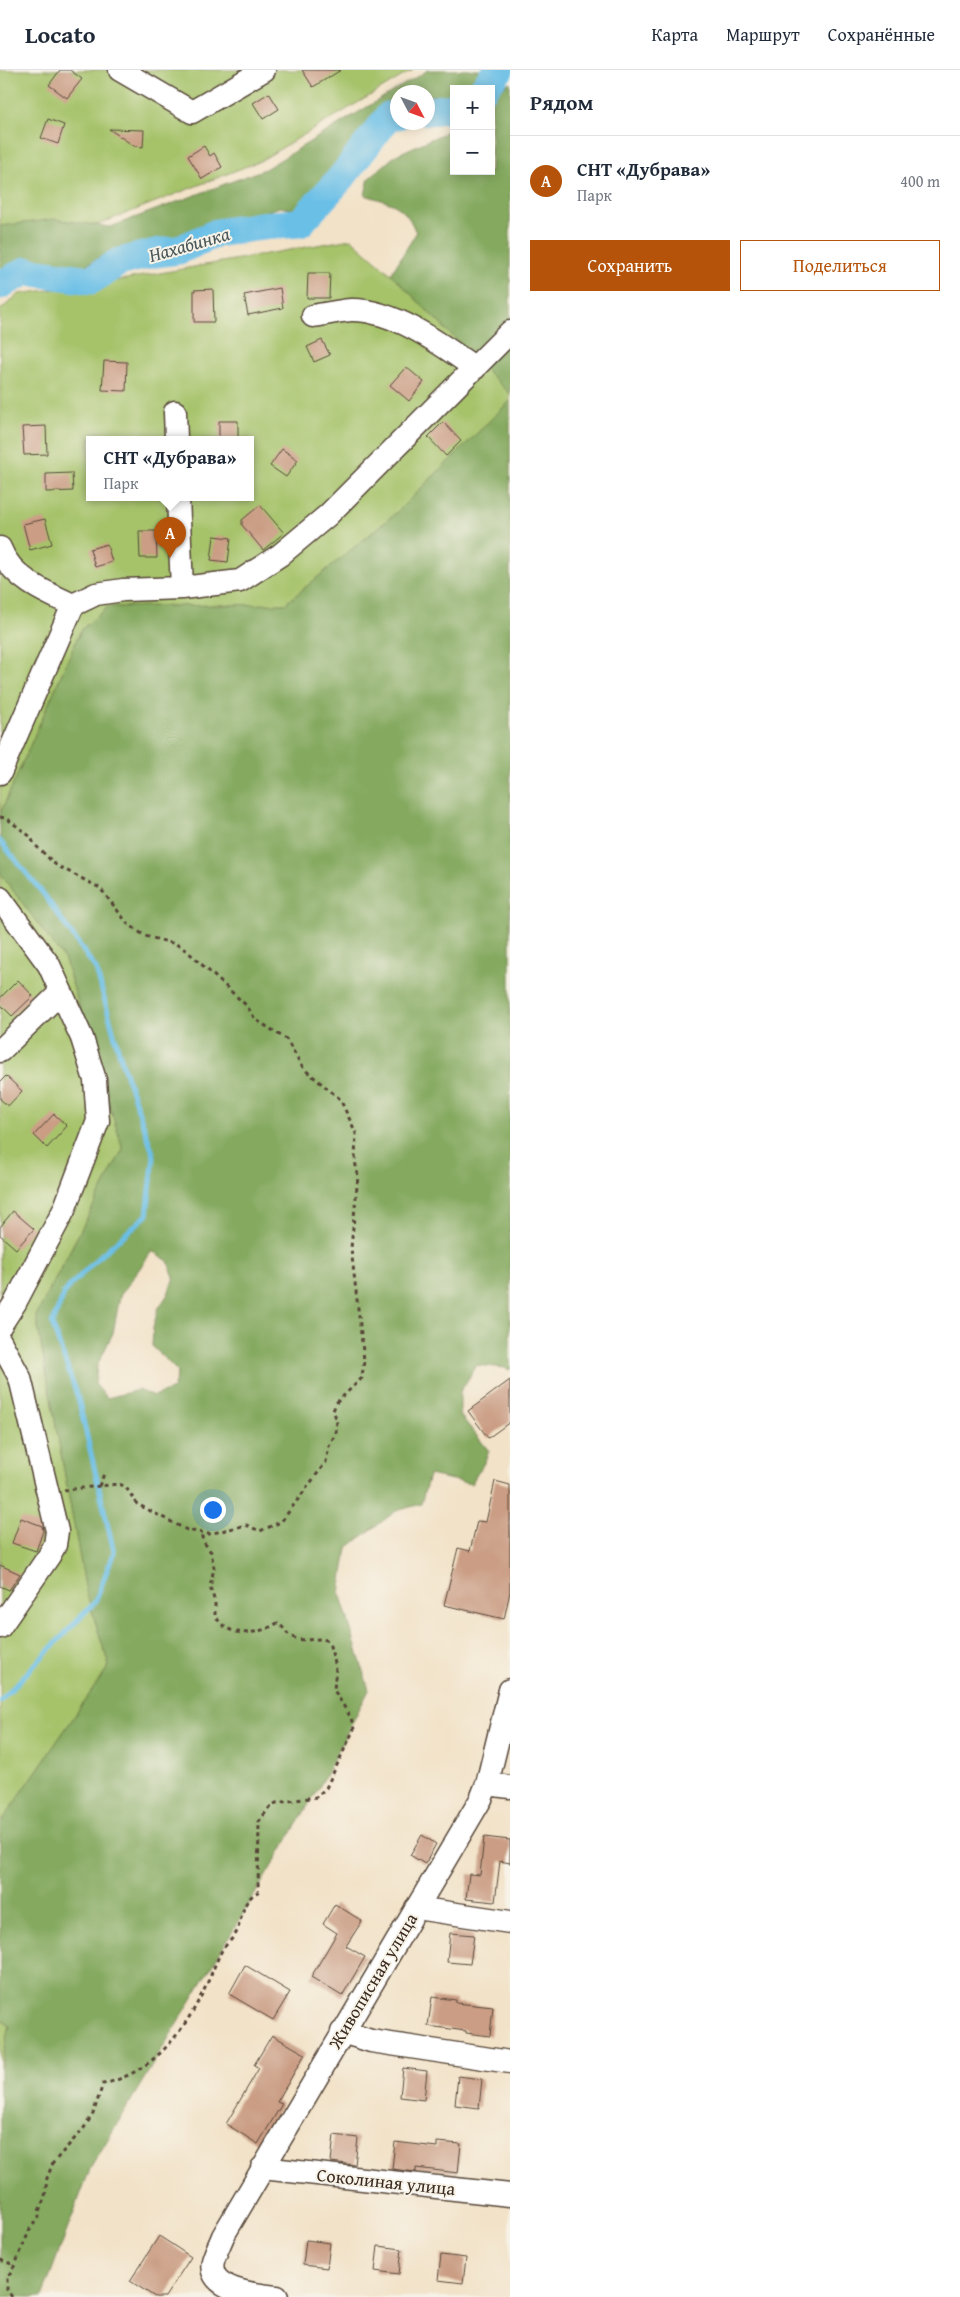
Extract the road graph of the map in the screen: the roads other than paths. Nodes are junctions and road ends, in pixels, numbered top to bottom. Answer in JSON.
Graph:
{"nodes":[{"id":1,"x":120,"y":70,"type":"edge"},
{"id":2,"x":264,"y":70,"type":"edge"},
{"id":3,"x":313,"y":316,"type":"dead end"},
{"id":4,"x":510,"y":332,"type":"edge"},
{"id":5,"x":475,"y":368,"type":"junction"},
{"id":6,"x":175,"y":412,"type":"dead end"},
{"id":7,"x":176,"y":436,"type":"edge"},
{"id":8,"x":178,"y":501,"type":"edge"},
{"id":9,"x":0,"y":548,"type":"edge"},
{"id":10,"x":182,"y":588,"type":"junction"},
{"id":11,"x":73,"y":605,"type":"junction"},
{"id":12,"x":0,"y":773,"type":"edge"},
{"id":13,"x":0,"y":898,"type":"edge"},
{"id":14,"x":61,"y":992,"type":"junction"},
{"id":15,"x":0,"y":1051,"type":"edge"},
{"id":16,"x":0,"y":1326,"type":"edge"},
{"id":17,"x":0,"y":1341,"type":"edge"},
{"id":18,"x":0,"y":1627,"type":"edge"},
{"id":19,"x":510,"y":1690,"type":"edge"},
{"id":20,"x":488,"y":1784,"type":"junction"},
{"id":21,"x":510,"y":1787,"type":"edge"},
{"id":22,"x":416,"y":1908,"type":"junction"},
{"id":23,"x":510,"y":1922,"type":"edge"},
{"id":24,"x":342,"y":2032,"type":"junction"},
{"id":25,"x":510,"y":2062,"type":"edge"},
{"id":26,"x":262,"y":2168,"type":"junction"},
{"id":27,"x":510,"y":2195,"type":"edge"},
{"id":28,"x":277,"y":2297,"type":"edge"}],
"edges":[{"from":1,"to":2,"type":"street"},
{"from":3,"to":5,"type":"street"},
{"from":4,"to":5,"type":"street"},
{"from":5,"to":10,"type":"street"},
{"from":6,"to":7,"type":"street"},
{"from":8,"to":10,"type":"street"},
{"from":9,"to":11,"type":"street"},
{"from":10,"to":11,"type":"street"},
{"from":11,"to":12,"type":"street"},
{"from":13,"to":14,"type":"street"},
{"from":14,"to":15,"type":"street"},
{"from":14,"to":16,"type":"street"},
{"from":17,"to":18,"type":"street"},
{"from":19,"to":20,"type":"street","name":"Живописная улица"},
{"from":20,"to":21,"type":"street"},
{"from":20,"to":22,"type":"street","name":"Живописная улица"},
{"from":22,"to":23,"type":"street"},
{"from":22,"to":24,"type":"street","name":"Живописная улица"},
{"from":24,"to":25,"type":"street"},
{"from":24,"to":26,"type":"street","name":"Живописная улица"},
{"from":26,"to":27,"type":"street","name":"Соколиная улица"},
{"from":26,"to":28,"type":"street","name":"Живописная улица"}]}
